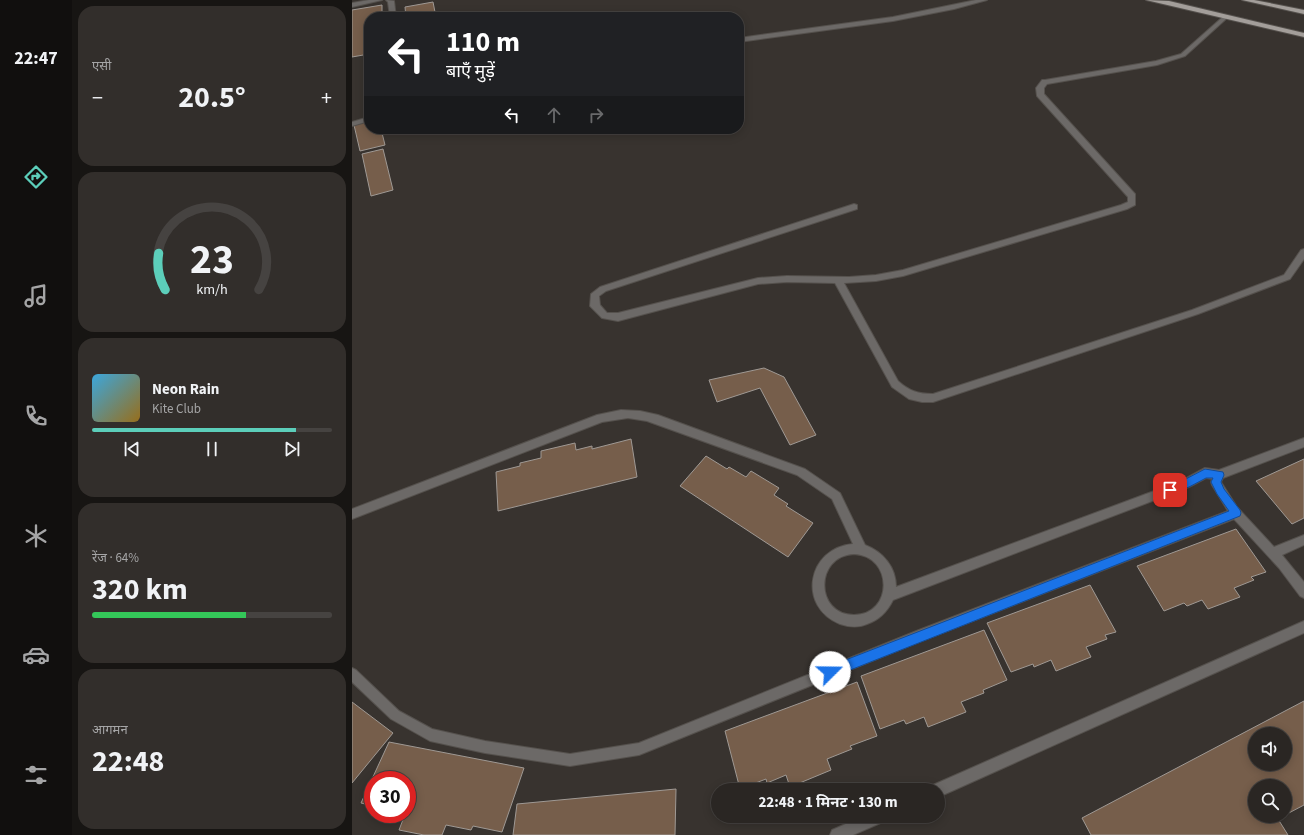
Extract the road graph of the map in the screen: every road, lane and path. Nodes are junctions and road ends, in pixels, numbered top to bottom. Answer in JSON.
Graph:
{"nodes":[{"id":1,"x":379,"y":0,"type":"edge"},
{"id":2,"x":389,"y":0,"type":"edge"},
{"id":3,"x":984,"y":0,"type":"edge"},
{"id":4,"x":1149,"y":0,"type":"edge"},
{"id":5,"x":1159,"y":0,"type":"edge"},
{"id":6,"x":1245,"y":0,"type":"edge"},
{"id":7,"x":1169,"y":3,"type":"junction"},
{"id":8,"x":352,"y":5,"type":"edge"},
{"id":9,"x":392,"y":12,"type":"edge"},
{"id":10,"x":1304,"y":12,"type":"edge"},
{"id":11,"x":1225,"y":17,"type":"junction"},
{"id":12,"x":1304,"y":35,"type":"edge"},
{"id":13,"x":744,"y":39,"type":"edge"},
{"id":14,"x":364,"y":120,"type":"edge"},
{"id":15,"x":352,"y":124,"type":"edge"},
{"id":16,"x":854,"y":207,"type":"dead end"},
{"id":17,"x":1304,"y":252,"type":"edge"},
{"id":18,"x":838,"y":280,"type":"junction"},
{"id":19,"x":1304,"y":442,"type":"edge"},
{"id":20,"x":1219,"y":475,"type":"junction"},
{"id":21,"x":1236,"y":513,"type":"junction"},
{"id":22,"x":352,"y":514,"type":"edge"},
{"id":23,"x":1304,"y":540,"type":"edge"},
{"id":24,"x":861,"y":550,"type":"junction"},
{"id":25,"x":1273,"y":554,"type":"junction"},
{"id":26,"x":1304,"y":592,"type":"edge"},
{"id":27,"x":890,"y":595,"type":"junction"},
{"id":28,"x":1304,"y":627,"type":"edge"},
{"id":29,"x":352,"y":674,"type":"edge"},
{"id":30,"x":945,"y":787,"type":"edge"},
{"id":31,"x":864,"y":823,"type":"edge"},
{"id":32,"x":837,"y":835,"type":"edge"}],
"edges":[{"from":1,"to":8,"type":"street"},
{"from":2,"to":9,"type":"street"},
{"from":3,"to":13,"type":"street"},
{"from":4,"to":7,"type":"main road"},
{"from":5,"to":7,"type":"main road"},
{"from":6,"to":10,"type":"main road"},
{"from":7,"to":11,"type":"main road"},
{"from":11,"to":12,"type":"main road"},
{"from":11,"to":18,"type":"street"},
{"from":14,"to":15,"type":"street"},
{"from":16,"to":18,"type":"street"},
{"from":17,"to":18,"type":"street"},
{"from":19,"to":20,"type":"street"},
{"from":20,"to":21,"type":"street"},
{"from":20,"to":27,"type":"street"},
{"from":21,"to":25,"type":"street"},
{"from":21,"to":29,"type":"street"},
{"from":22,"to":24,"type":"street"},
{"from":23,"to":25,"type":"street"},
{"from":24,"to":27,"type":"street"},
{"from":24,"to":27,"type":"street"},
{"from":25,"to":26,"type":"street"},
{"from":28,"to":30,"type":"street"},
{"from":31,"to":32,"type":"street"}]}
